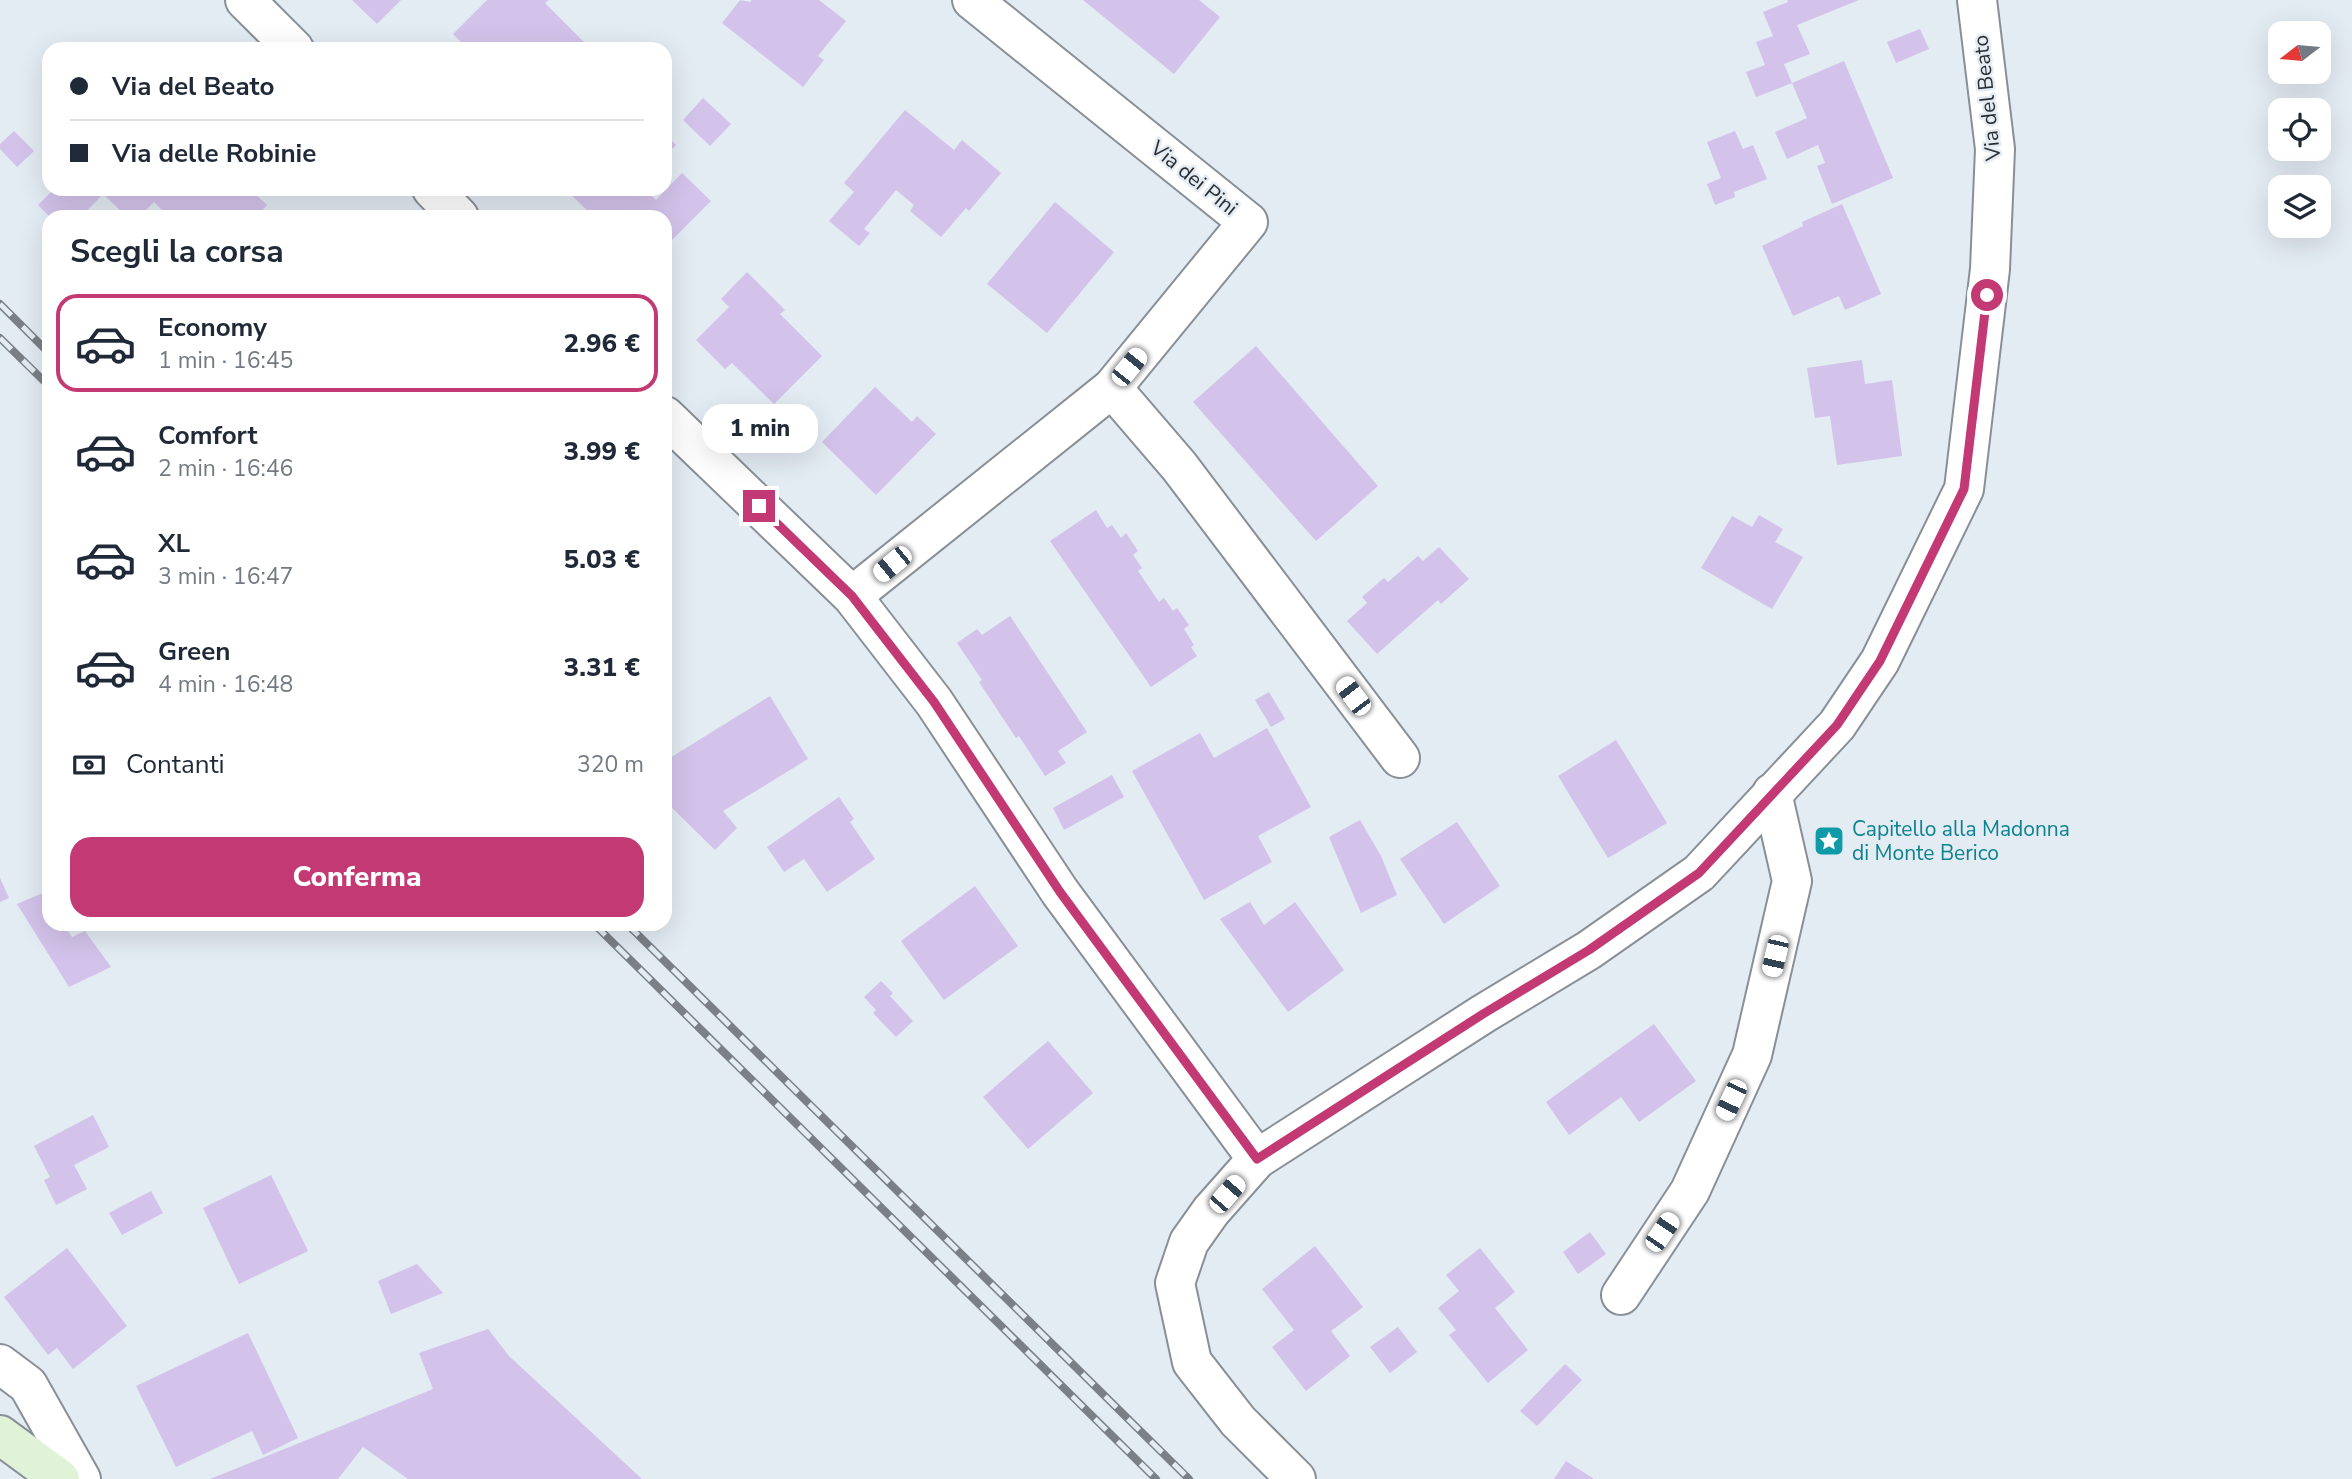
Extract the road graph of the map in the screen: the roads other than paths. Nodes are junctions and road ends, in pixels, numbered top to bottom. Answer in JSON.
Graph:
{"nodes":[{"id":1,"x":245,"y":0,"type":"edge"},
{"id":2,"x":972,"y":0,"type":"edge"},
{"id":3,"x":1977,"y":0,"type":"edge"},
{"id":4,"x":287,"y":42,"type":"edge"},
{"id":5,"x":439,"y":196,"type":"edge"},
{"id":6,"x":452,"y":210,"type":"edge"},
{"id":7,"x":1112,"y":388,"type":"junction"},
{"id":8,"x":672,"y":423,"type":"edge"},
{"id":9,"x":852,"y":596,"type":"junction"},
{"id":10,"x":1401,"y":758,"type":"dead end"},
{"id":11,"x":1772,"y":793,"type":"junction"},
{"id":12,"x":1257,"y":1159,"type":"junction"},
{"id":13,"x":1621,"y":1294,"type":"dead end"},
{"id":14,"x":0,"y":1364,"type":"edge"},
{"id":15,"x":0,"y":1435,"type":"edge"},
{"id":16,"x":60,"y":1479,"type":"edge"},
{"id":17,"x":81,"y":1479,"type":"edge"},
{"id":18,"x":1296,"y":1479,"type":"edge"}],
"edges":[{"from":1,"to":4,"type":"street"},
{"from":2,"to":7,"type":"street","name":"Via dei Pini"},
{"from":3,"to":11,"type":"street","name":"Via del Beato"},
{"from":5,"to":6,"type":"street"},
{"from":7,"to":9,"type":"street","name":"Via dei Pini"},
{"from":7,"to":10,"type":"street"},
{"from":8,"to":9,"type":"street"},
{"from":9,"to":12,"type":"street"},
{"from":11,"to":12,"type":"street","name":"Via del Beato"},
{"from":11,"to":13,"type":"street"},
{"from":12,"to":18,"type":"street","name":"Via del Beato"},
{"from":14,"to":17,"type":"street"},
{"from":15,"to":16,"type":"main road"}]}
